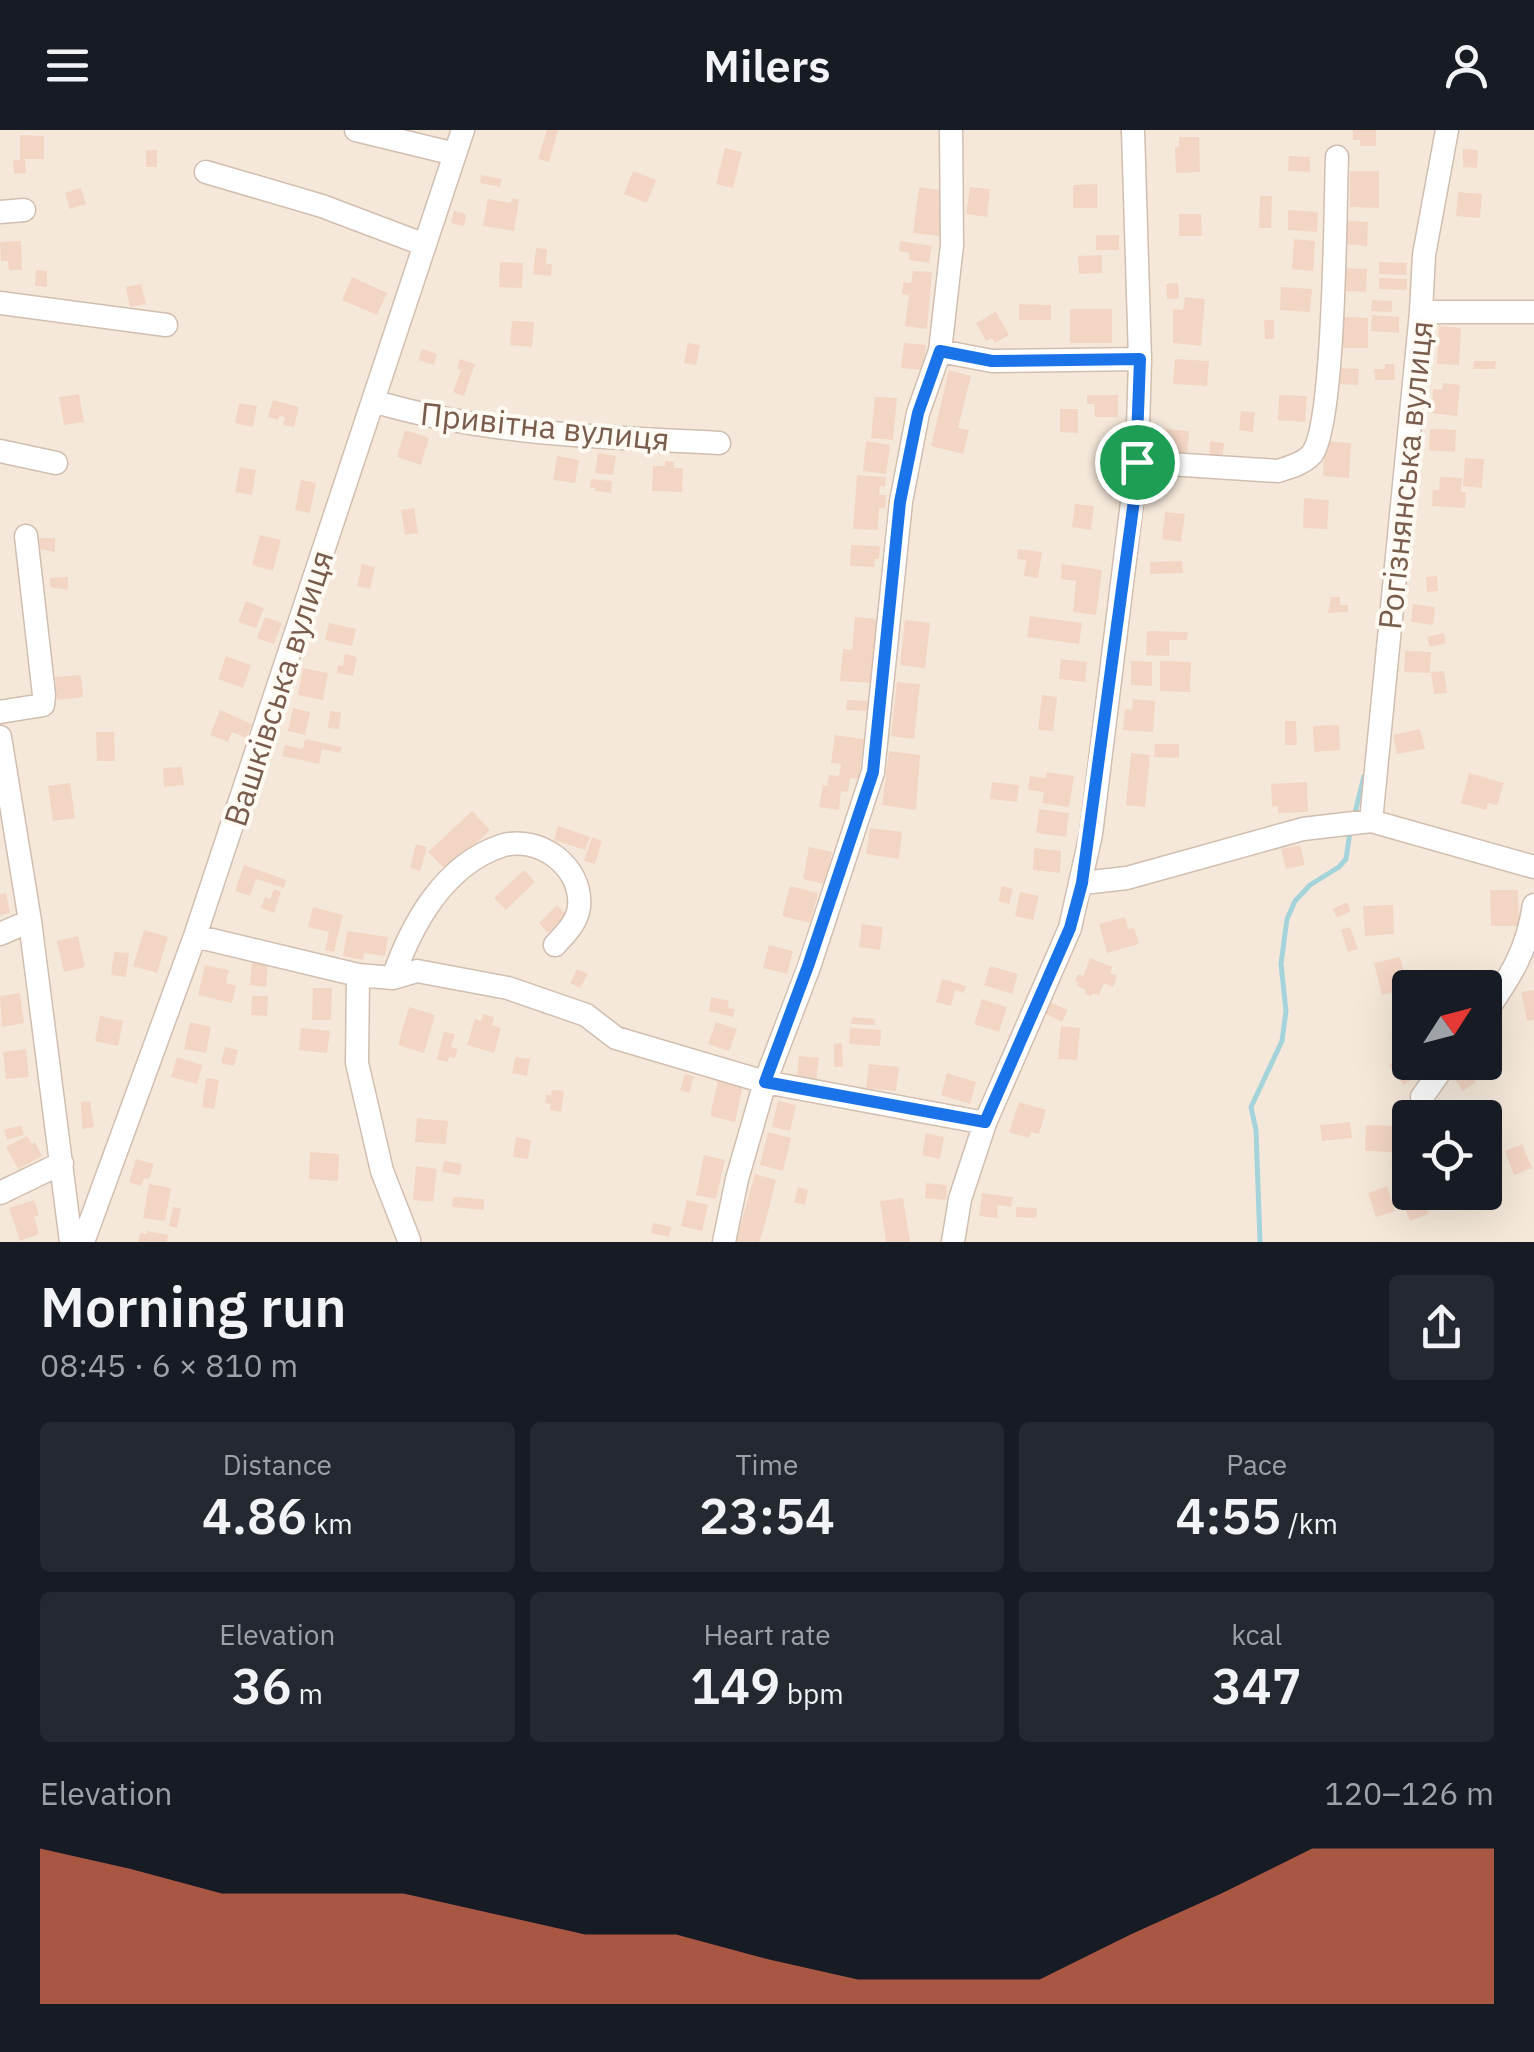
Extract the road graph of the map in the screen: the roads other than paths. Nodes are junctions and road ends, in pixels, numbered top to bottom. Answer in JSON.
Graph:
{"nodes":[{"id":1,"x":356,"y":130,"type":"edge"},
{"id":2,"x":463,"y":130,"type":"edge"},
{"id":3,"x":951,"y":130,"type":"edge"},
{"id":4,"x":1133,"y":130,"type":"edge"},
{"id":5,"x":1446,"y":130,"type":"edge"},
{"id":6,"x":455,"y":154,"type":"junction"},
{"id":7,"x":1337,"y":157,"type":"dead end"},
{"id":8,"x":206,"y":172,"type":"dead end"},
{"id":9,"x":425,"y":245,"type":"junction"},
{"id":10,"x":0,"y":303,"type":"edge"},
{"id":11,"x":1421,"y":312,"type":"junction"},
{"id":12,"x":1534,"y":312,"type":"edge"},
{"id":13,"x":166,"y":325,"type":"dead end"},
{"id":14,"x":940,"y":351,"type":"junction"},
{"id":15,"x":1140,"y":359,"type":"junction"},
{"id":16,"x":373,"y":401,"type":"junction"},
{"id":17,"x":719,"y":443,"type":"dead end"},
{"id":18,"x":0,"y":451,"type":"edge"},
{"id":19,"x":1137,"y":462,"type":"junction"},
{"id":20,"x":56,"y":463,"type":"dead end"},
{"id":21,"x":26,"y":536,"type":"dead end"},
{"id":22,"x":0,"y":712,"type":"edge"},
{"id":23,"x":0,"y":738,"type":"edge"},
{"id":24,"x":1371,"y":820,"type":"junction"},
{"id":25,"x":1534,"y":867,"type":"edge"},
{"id":26,"x":1082,"y":883,"type":"junction"},
{"id":27,"x":1534,"y":904,"type":"edge"},
{"id":28,"x":30,"y":921,"type":"junction"},
{"id":29,"x":0,"y":934,"type":"edge"},
{"id":30,"x":195,"y":936,"type":"junction"},
{"id":31,"x":555,"y":945,"type":"dead end"},
{"id":32,"x":358,"y":975,"type":"junction"},
{"id":33,"x":392,"y":978,"type":"junction"},
{"id":34,"x":1502,"y":988,"type":"edge"},
{"id":35,"x":1434,"y":1080,"type":"edge"},
{"id":36,"x":765,"y":1082,"type":"junction"},
{"id":37,"x":1422,"y":1097,"type":"dead end"},
{"id":38,"x":985,"y":1122,"type":"junction"},
{"id":39,"x":62,"y":1163,"type":"junction"},
{"id":40,"x":0,"y":1193,"type":"edge"},
{"id":41,"x":408,"y":1240,"type":"edge"},
{"id":42,"x":71,"y":1242,"type":"edge"},
{"id":43,"x":83,"y":1242,"type":"edge"},
{"id":44,"x":724,"y":1242,"type":"edge"},
{"id":45,"x":953,"y":1242,"type":"edge"}],
"edges":[{"from":1,"to":6,"type":"street"},
{"from":2,"to":6,"type":"street","name":"Вашківська вулиця"},
{"from":3,"to":14,"type":"street"},
{"from":4,"to":15,"type":"street"},
{"from":5,"to":11,"type":"street","name":"Рогізнянська вулиця"},
{"from":6,"to":9,"type":"street","name":"Вашківська вулиця"},
{"from":7,"to":19,"type":"street"},
{"from":8,"to":9,"type":"street"},
{"from":9,"to":16,"type":"street","name":"Вашківська вулиця"},
{"from":10,"to":13,"type":"street"},
{"from":11,"to":12,"type":"street"},
{"from":11,"to":24,"type":"street","name":"Рогізнянська вулиця"},
{"from":14,"to":15,"type":"street"},
{"from":14,"to":36,"type":"street"},
{"from":15,"to":19,"type":"street"},
{"from":16,"to":17,"type":"street","name":"Привітна вулиця"},
{"from":16,"to":30,"type":"street","name":"Вашківська вулиця"},
{"from":18,"to":20,"type":"street"},
{"from":19,"to":26,"type":"street"},
{"from":21,"to":22,"type":"street"},
{"from":23,"to":28,"type":"street"},
{"from":24,"to":25,"type":"street"},
{"from":24,"to":26,"type":"street"},
{"from":26,"to":38,"type":"street"},
{"from":27,"to":34,"type":"street"},
{"from":28,"to":29,"type":"street"},
{"from":28,"to":39,"type":"street"},
{"from":30,"to":32,"type":"street"},
{"from":30,"to":43,"type":"street","name":"Вашківська вулиця"},
{"from":31,"to":33,"type":"street"},
{"from":32,"to":33,"type":"street"},
{"from":32,"to":41,"type":"street"},
{"from":33,"to":36,"type":"street"},
{"from":35,"to":37,"type":"street"},
{"from":36,"to":38,"type":"street"},
{"from":36,"to":44,"type":"street"},
{"from":38,"to":45,"type":"street"},
{"from":39,"to":40,"type":"street"},
{"from":39,"to":42,"type":"street"}]}
